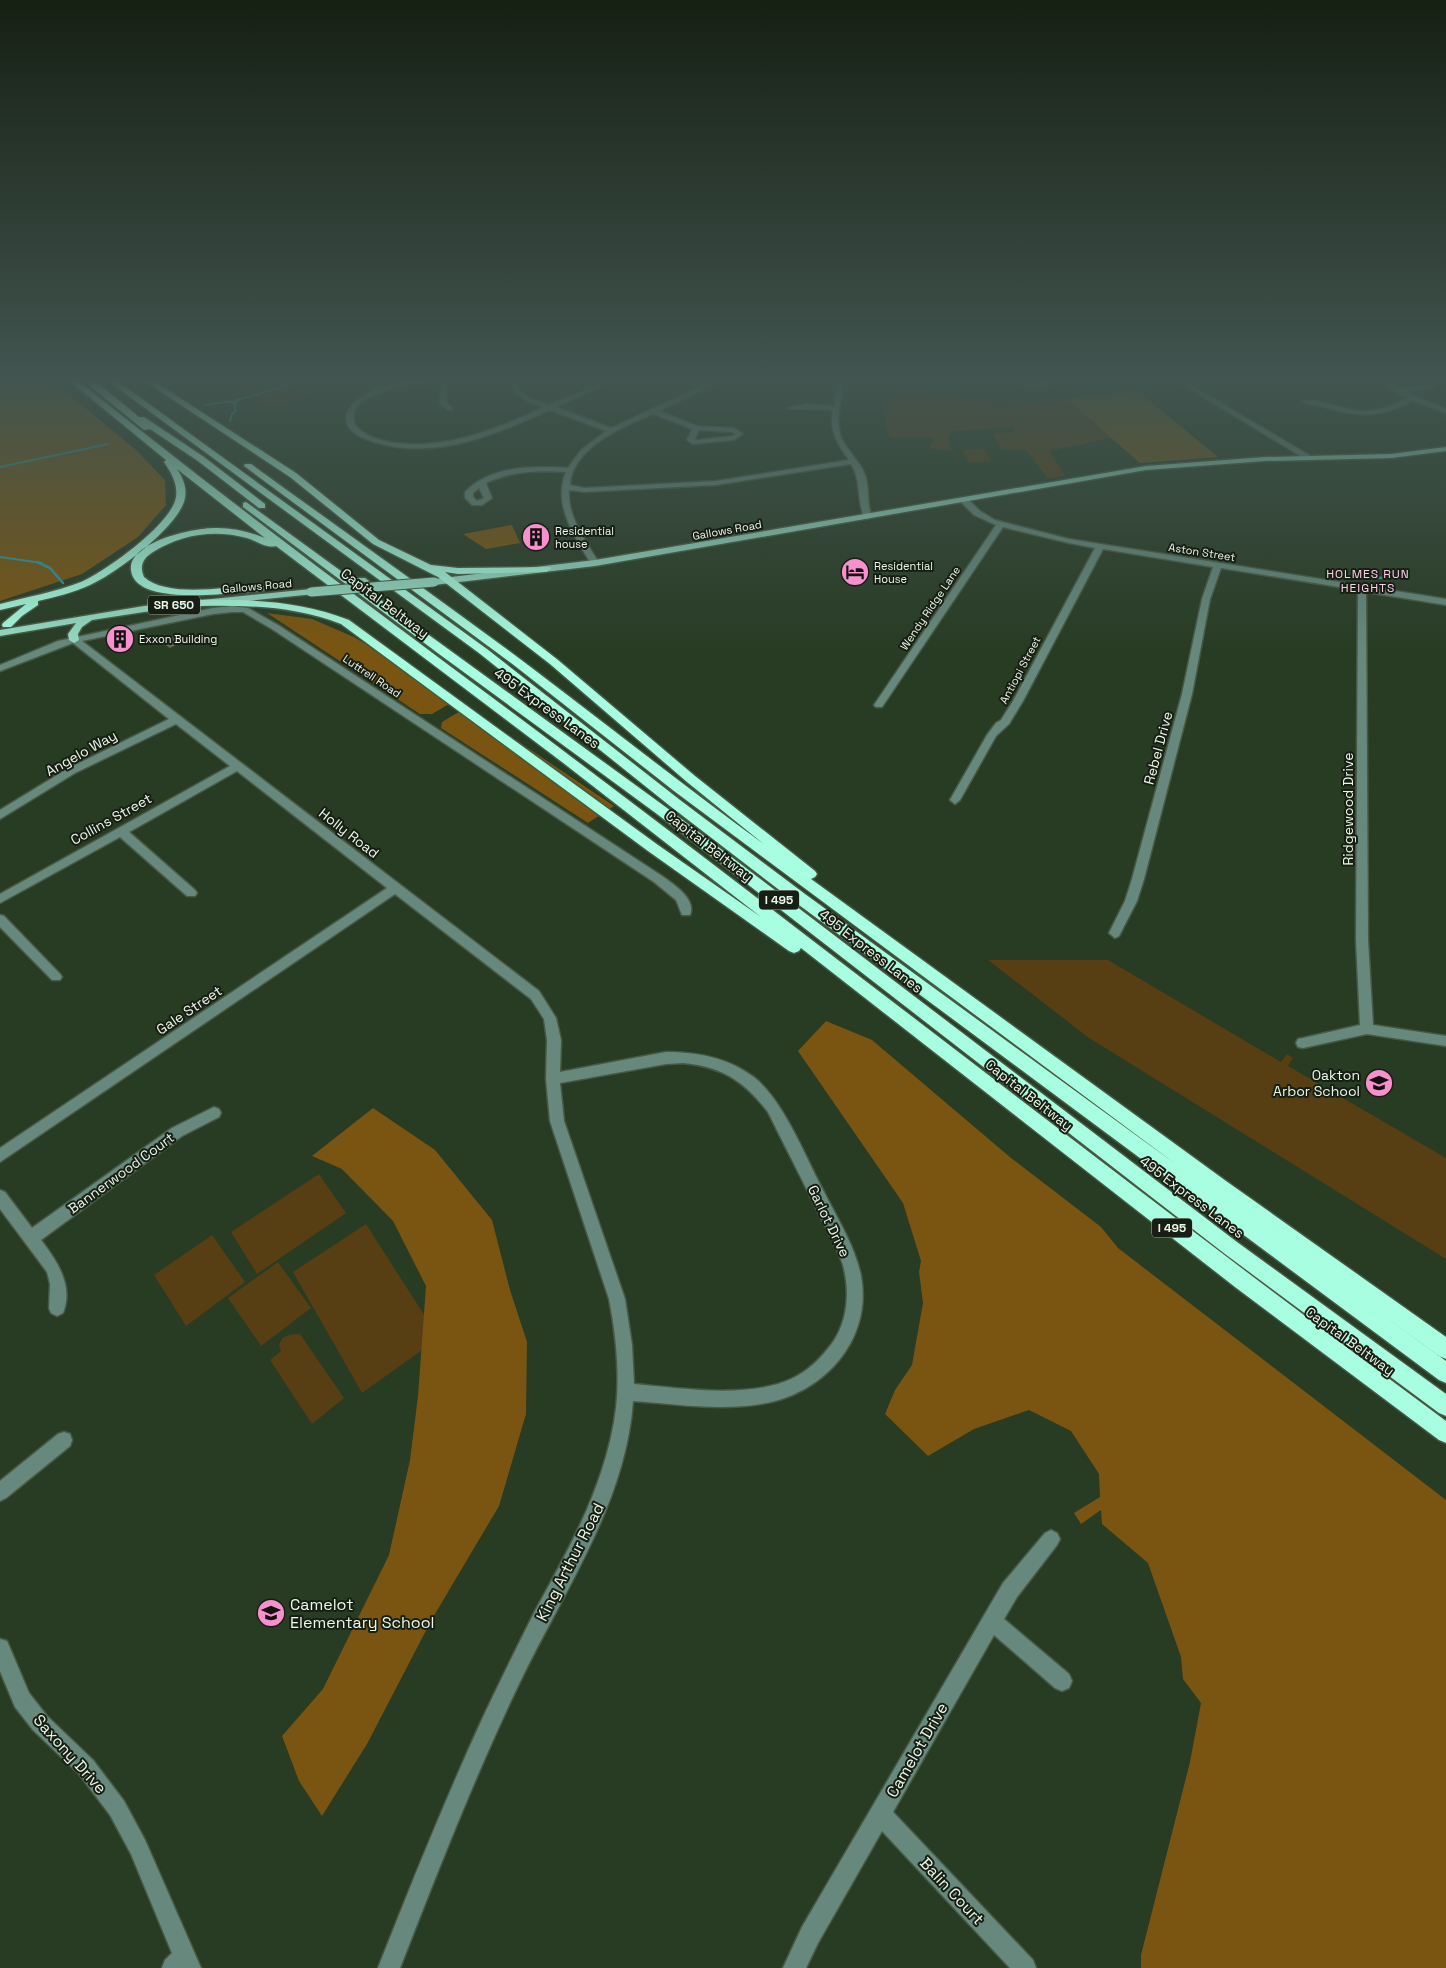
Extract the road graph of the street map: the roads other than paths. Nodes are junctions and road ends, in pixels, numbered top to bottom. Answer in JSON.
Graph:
{"nodes":[{"id":1,"x":173,"y":470,"type":"edge"},
{"id":2,"x":184,"y":470,"type":"edge"},
{"id":3,"x":200,"y":470,"type":"edge"},
{"id":4,"x":215,"y":470,"type":"edge"},
{"id":5,"x":223,"y":470,"type":"edge"},
{"id":6,"x":242,"y":470,"type":"edge"},
{"id":7,"x":254,"y":470,"type":"edge"},
{"id":8,"x":271,"y":470,"type":"edge"},
{"id":9,"x":285,"y":470,"type":"edge"},
{"id":10,"x":518,"y":470,"type":"edge"},
{"id":11,"x":570,"y":470,"type":"edge"},
{"id":12,"x":798,"y":470,"type":"edge"},
{"id":13,"x":858,"y":470,"type":"edge"},
{"id":14,"x":1136,"y":470,"type":"edge"},
{"id":15,"x":482,"y":482,"type":"dead end"},
{"id":16,"x":565,"y":487,"type":"junction"},
{"id":17,"x":964,"y":500,"type":"junction"},
{"id":18,"x":868,"y":517,"type":"junction"},
{"id":19,"x":1000,"y":525,"type":"junction"},
{"id":20,"x":1100,"y":546,"type":"junction"},
{"id":21,"x":291,"y":553,"type":"junction"},
{"id":22,"x":595,"y":563,"type":"junction"},
{"id":23,"x":1217,"y":566,"type":"junction"},
{"id":24,"x":546,"y":569,"type":"junction"},
{"id":25,"x":436,"y":576,"type":"junction"},
{"id":26,"x":359,"y":580,"type":"junction"},
{"id":27,"x":260,"y":588,"type":"junction"},
{"id":28,"x":1362,"y":589,"type":"junction"},
{"id":29,"x":49,"y":595,"type":"junction"},
{"id":30,"x":1446,"y":602,"type":"edge"},
{"id":31,"x":191,"y":604,"type":"junction"},
{"id":32,"x":0,"y":607,"type":"edge"},
{"id":33,"x":102,"y":616,"type":"junction"},
{"id":34,"x":39,"y":627,"type":"junction"},
{"id":35,"x":1,"y":631,"type":"edge"},
{"id":36,"x":74,"y":640,"type":"junction"},
{"id":37,"x":494,"y":644,"type":"junction"},
{"id":38,"x":0,"y":668,"type":"edge"},
{"id":39,"x":879,"y":705,"type":"dead end"},
{"id":40,"x":177,"y":719,"type":"junction"},
{"id":41,"x":238,"y":766,"type":"junction"},
{"id":42,"x":955,"y":800,"type":"dead end"},
{"id":43,"x":0,"y":816,"type":"edge"},
{"id":44,"x":121,"y":831,"type":"junction"},
{"id":45,"x":394,"y":888,"type":"junction"},
{"id":46,"x":191,"y":893,"type":"dead end"},
{"id":47,"x":0,"y":899,"type":"edge"},
{"id":48,"x":686,"y":912,"type":"dead end"},
{"id":49,"x":0,"y":919,"type":"edge"},
{"id":50,"x":1115,"y":933,"type":"dead end"},
{"id":51,"x":895,"y":947,"type":"junction"},
{"id":52,"x":56,"y":977,"type":"dead end"},
{"id":53,"x":902,"y":1019,"type":"junction"},
{"id":54,"x":1367,"y":1029,"type":"junction"},
{"id":55,"x":1446,"y":1041,"type":"edge"},
{"id":56,"x":1303,"y":1042,"type":"dead end"},
{"id":57,"x":552,"y":1079,"type":"junction"},
{"id":58,"x":214,"y":1113,"type":"dead end"},
{"id":59,"x":0,"y":1156,"type":"edge"},
{"id":60,"x":0,"y":1197,"type":"edge"},
{"id":61,"x":31,"y":1238,"type":"junction"},
{"id":62,"x":57,"y":1308,"type":"dead end"},
{"id":63,"x":1446,"y":1349,"type":"edge"},
{"id":64,"x":1446,"y":1373,"type":"edge"},
{"id":65,"x":625,"y":1392,"type":"junction"},
{"id":66,"x":1446,"y":1406,"type":"edge"},
{"id":67,"x":1446,"y":1433,"type":"edge"},
{"id":68,"x":64,"y":1440,"type":"dead end"},
{"id":69,"x":0,"y":1492,"type":"edge"},
{"id":70,"x":1051,"y":1539,"type":"dead end"},
{"id":71,"x":992,"y":1621,"type":"junction"},
{"id":72,"x":0,"y":1648,"type":"edge"},
{"id":73,"x":1062,"y":1681,"type":"dead end"},
{"id":74,"x":880,"y":1814,"type":"junction"},
{"id":75,"x":183,"y":1964,"type":"edge"},
{"id":76,"x":388,"y":1968,"type":"edge"},
{"id":77,"x":794,"y":1968,"type":"edge"},
{"id":78,"x":1025,"y":1968,"type":"edge"}],
"edges":[{"from":1,"to":29,"type":"highway"},
{"from":2,"to":21,"type":"highway","name":"Capital Beltway","number":"I 495"},
{"from":3,"to":66,"type":"highway","name":"495 Express Lanes","number":"I 495"},
{"from":4,"to":26,"type":"highway"},
{"from":5,"to":26,"type":"highway"},
{"from":6,"to":64,"type":"highway","name":"495 Express Lanes","number":"I 495"},
{"from":7,"to":37,"type":"highway","name":"Capital Beltway","number":"I 495"},
{"from":8,"to":37,"type":"highway"},
{"from":9,"to":25,"type":"highway"},
{"from":10,"to":15,"type":"street"},
{"from":11,"to":16,"type":"street"},
{"from":12,"to":16,"type":"street"},
{"from":13,"to":18,"type":"street"},
{"from":14,"to":17,"type":"main road","name":"Gallows Road","number":"SR 650"},
{"from":16,"to":22,"type":"street"},
{"from":17,"to":18,"type":"main road","name":"Gallows Road","number":"SR 650"},
{"from":17,"to":19,"type":"street","name":"Aston Street"},
{"from":18,"to":22,"type":"main road","name":"Gallows Road","number":"SR 650"},
{"from":19,"to":20,"type":"street","name":"Aston Street"},
{"from":19,"to":39,"type":"street","name":"Wendy Ridge Lane"},
{"from":20,"to":23,"type":"street","name":"Aston Street"},
{"from":20,"to":42,"type":"street","name":"Antiopi Street"},
{"from":21,"to":27,"type":"highway"},
{"from":21,"to":53,"type":"highway","name":"Capital Beltway","number":"I 495"},
{"from":22,"to":24,"type":"main road","name":"Gallows Road","number":"SR 650"},
{"from":23,"to":28,"type":"street","name":"Aston Street"},
{"from":23,"to":50,"type":"street","name":"Rebel Drive"},
{"from":24,"to":25,"type":"main road","name":"Gallows Road","number":"SR 650"},
{"from":24,"to":25,"type":"highway"},
{"from":25,"to":26,"type":"main road","name":"Gallows Road","number":"SR 650","bridge":true},
{"from":25,"to":51,"type":"highway"},
{"from":26,"to":27,"type":"main road","name":"Gallows Road","number":"SR 650"},
{"from":26,"to":31,"type":"main road","name":"Gallows Road","number":"SR 650","bridge":true},
{"from":27,"to":35,"type":"main road","name":"Gallows Road","number":"SR 650"},
{"from":28,"to":30,"type":"street","name":"Aston Street"},
{"from":28,"to":54,"type":"street","name":"Ridgewood Drive"},
{"from":29,"to":32,"type":"highway"},
{"from":29,"to":35,"type":"highway"},
{"from":31,"to":33,"type":"main road","name":"Gallows Road","number":"SR 650"},
{"from":31,"to":53,"type":"highway"},
{"from":33,"to":34,"type":"main road","name":"Gallows Road","number":"SR 650"},
{"from":33,"to":36,"type":"main road"},
{"from":34,"to":35,"type":"main road","name":"Gallows Road","number":"SR 650"},
{"from":34,"to":36,"type":"main road"},
{"from":36,"to":38,"type":"street","name":"Luttrell Road"},
{"from":36,"to":40,"type":"street","name":"Holly Road"},
{"from":36,"to":48,"type":"street","name":"Luttrell Road"},
{"from":37,"to":51,"type":"highway","name":"Capital Beltway","number":"I 495"},
{"from":40,"to":41,"type":"street","name":"Holly Road"},
{"from":40,"to":43,"type":"street","name":"Angelo Way"},
{"from":41,"to":44,"type":"street","name":"Collins Street"},
{"from":41,"to":45,"type":"street","name":"Holly Road"},
{"from":44,"to":46,"type":"street"},
{"from":44,"to":47,"type":"street","name":"Collins Street"},
{"from":45,"to":57,"type":"street","name":"Holly Road"},
{"from":45,"to":59,"type":"street","name":"Gale Street"},
{"from":49,"to":52,"type":"street"},
{"from":51,"to":63,"type":"highway","name":"Capital Beltway","number":"I 495"},
{"from":53,"to":67,"type":"highway","name":"Capital Beltway","number":"I 495"},
{"from":54,"to":55,"type":"street"},
{"from":54,"to":56,"type":"street"},
{"from":57,"to":65,"type":"street","name":"King Arthur Road"},
{"from":57,"to":65,"type":"street","name":"Garlot Drive"},
{"from":58,"to":61,"type":"street","name":"Bannerwood Court"},
{"from":60,"to":61,"type":"street"},
{"from":61,"to":62,"type":"street"},
{"from":65,"to":76,"type":"street","name":"King Arthur Road"},
{"from":68,"to":69,"type":"street"},
{"from":70,"to":71,"type":"street","name":"Camelot Drive"},
{"from":71,"to":73,"type":"street"},
{"from":71,"to":74,"type":"street","name":"Camelot Drive"},
{"from":72,"to":75,"type":"street","name":"Saxony Drive"},
{"from":74,"to":77,"type":"street","name":"Camelot Drive"},
{"from":74,"to":78,"type":"street","name":"Balin Court"}]}
